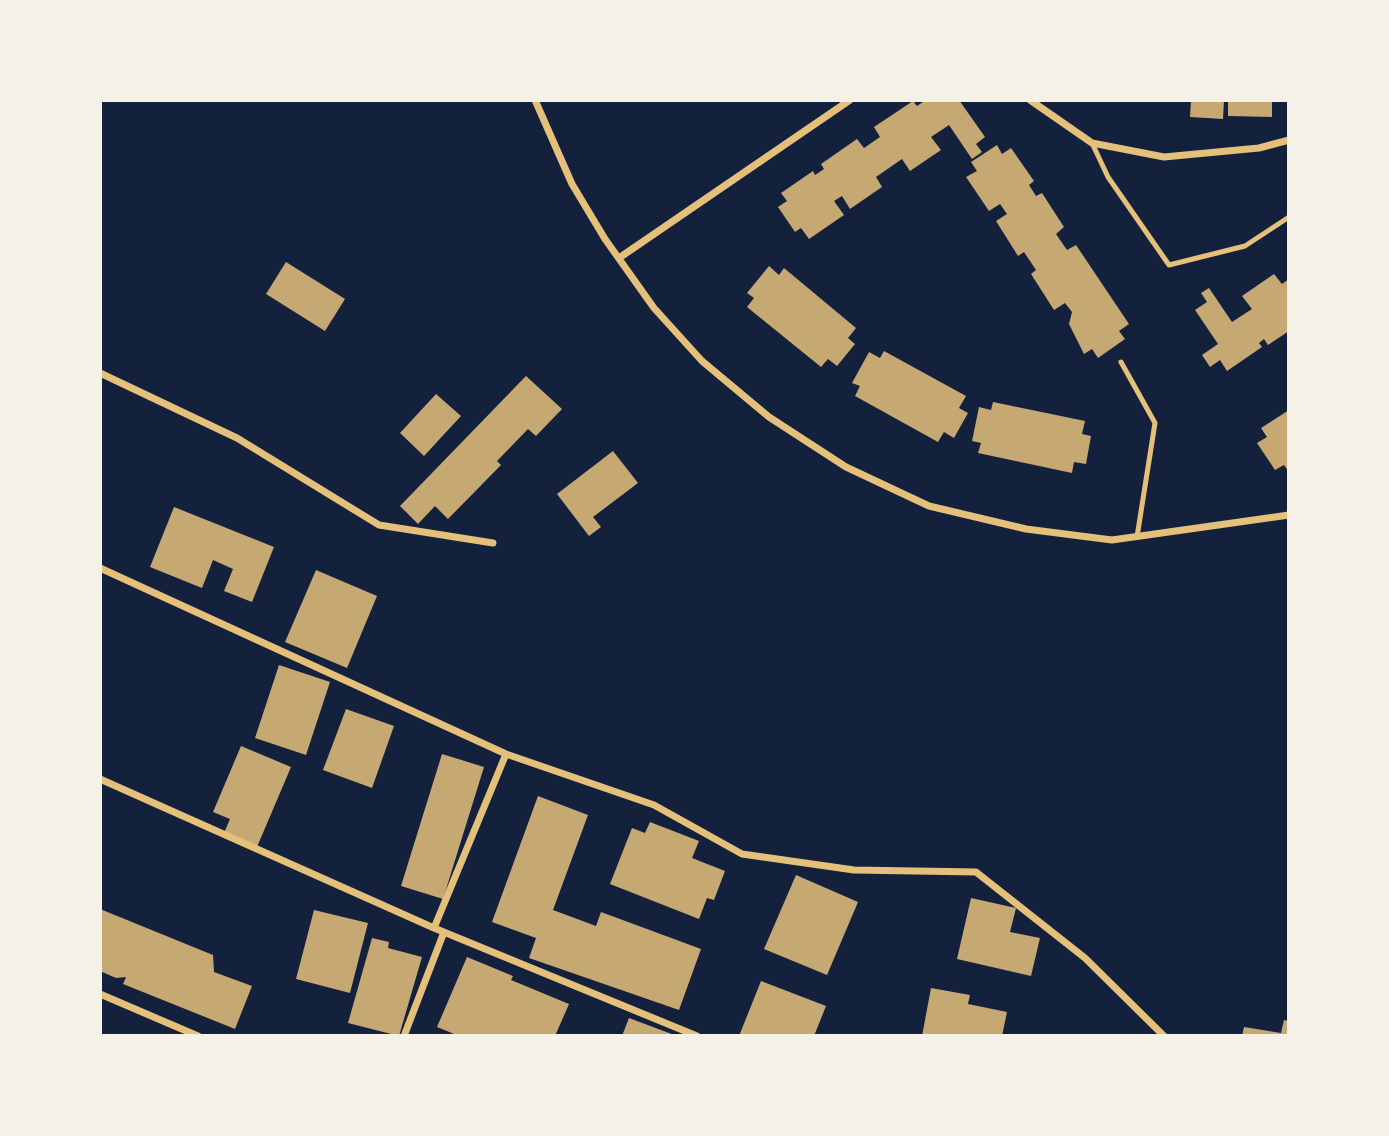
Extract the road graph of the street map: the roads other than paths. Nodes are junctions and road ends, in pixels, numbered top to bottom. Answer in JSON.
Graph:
{"nodes":[{"id":1,"x":535,"y":100,"type":"edge"},
{"id":2,"x":850,"y":100,"type":"edge"},
{"id":3,"x":1030,"y":100,"type":"edge"},
{"id":4,"x":1289,"y":140,"type":"edge"},
{"id":5,"x":1092,"y":143,"type":"junction"},
{"id":6,"x":1289,"y":217,"type":"edge"},
{"id":7,"x":619,"y":258,"type":"junction"},
{"id":8,"x":1121,"y":362,"type":"dead end"},
{"id":9,"x":100,"y":373,"type":"edge"},
{"id":10,"x":1289,"y":515,"type":"edge"},
{"id":11,"x":1136,"y":537,"type":"junction"},
{"id":12,"x":493,"y":543,"type":"dead end"},
{"id":13,"x":100,"y":568,"type":"edge"},
{"id":14,"x":506,"y":754,"type":"junction"},
{"id":15,"x":100,"y":779,"type":"edge"},
{"id":16,"x":434,"y":928,"type":"junction"},
{"id":17,"x":444,"y":932,"type":"junction"},
{"id":18,"x":100,"y":994,"type":"edge"},
{"id":19,"x":198,"y":1036,"type":"edge"},
{"id":20,"x":404,"y":1036,"type":"edge"},
{"id":21,"x":697,"y":1036,"type":"edge"},
{"id":22,"x":1164,"y":1036,"type":"edge"}],
"edges":[{"from":1,"to":7,"type":"street"},
{"from":2,"to":7,"type":"street"},
{"from":3,"to":5,"type":"street"},
{"from":4,"to":5,"type":"street"},
{"from":5,"to":6,"type":"lane"},
{"from":7,"to":11,"type":"street"},
{"from":8,"to":11,"type":"lane"},
{"from":9,"to":12,"type":"street"},
{"from":10,"to":11,"type":"street"},
{"from":13,"to":14,"type":"street"},
{"from":14,"to":16,"type":"street"},
{"from":14,"to":22,"type":"street"},
{"from":15,"to":16,"type":"street"},
{"from":16,"to":17,"type":"street"},
{"from":17,"to":20,"type":"street"},
{"from":17,"to":21,"type":"street"},
{"from":18,"to":19,"type":"street"}]}
